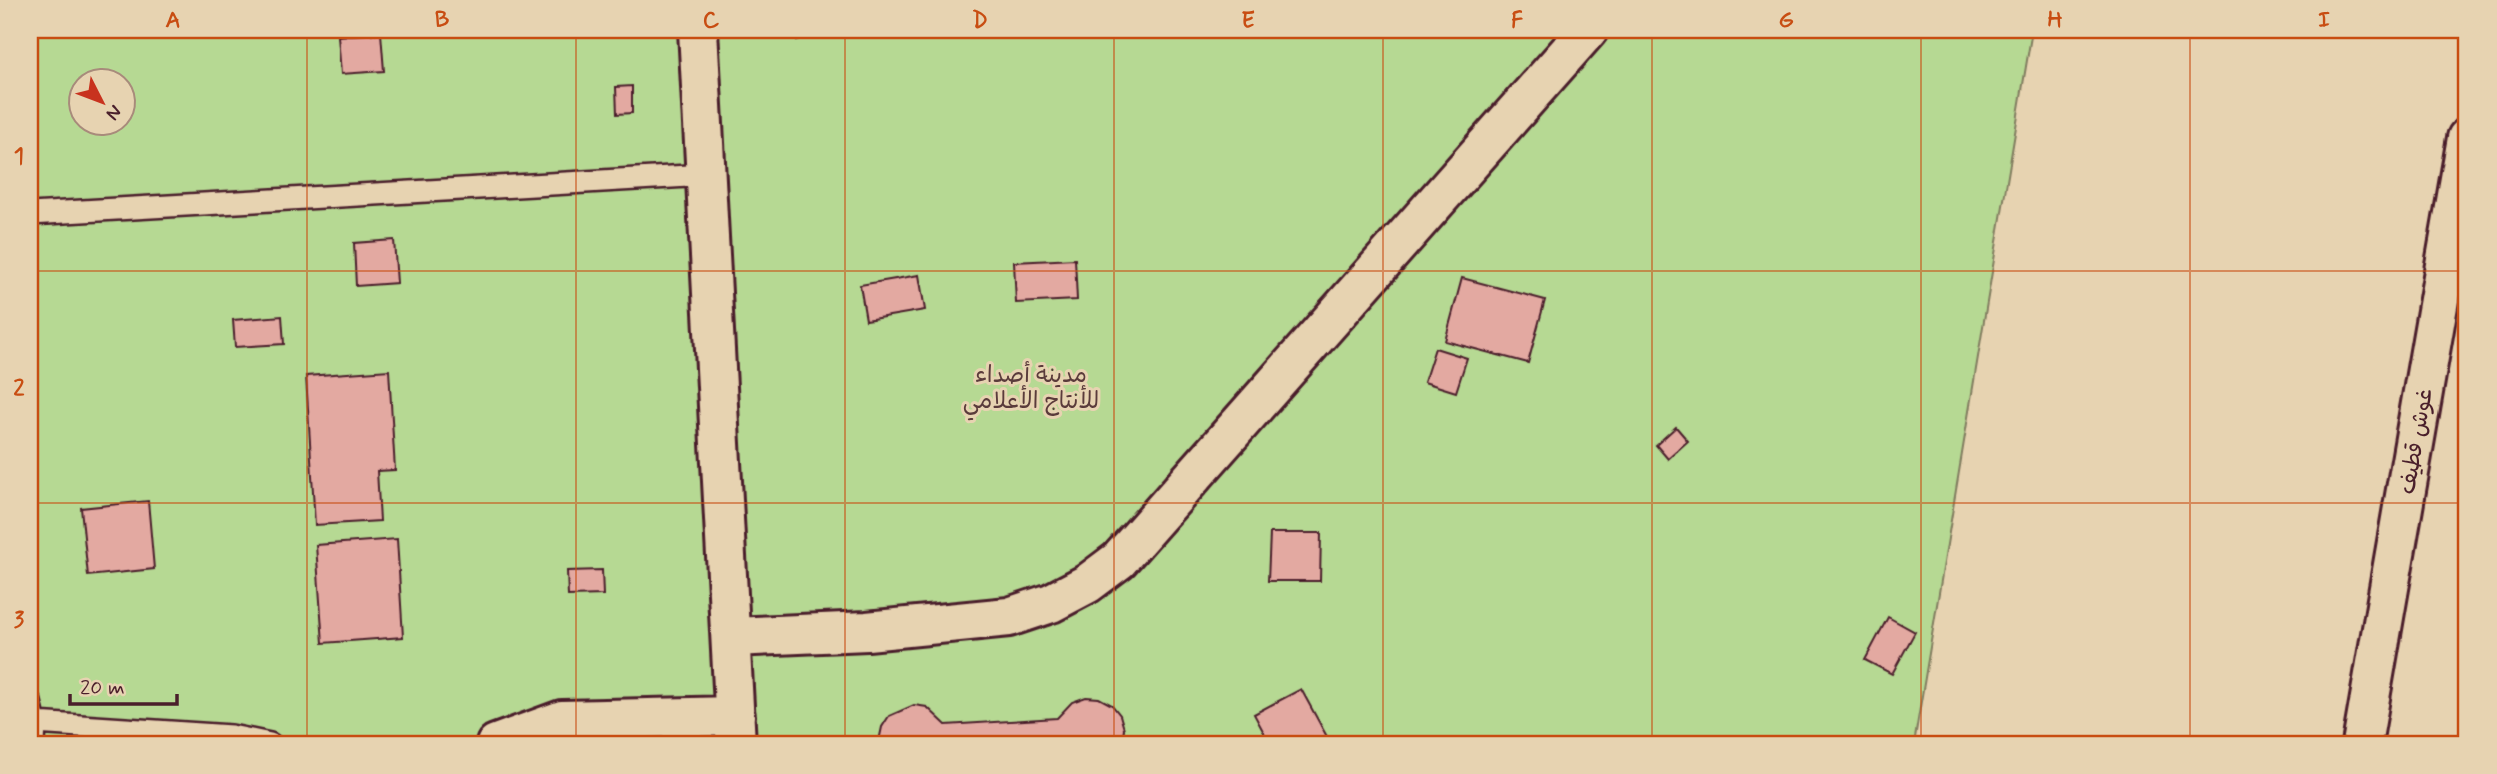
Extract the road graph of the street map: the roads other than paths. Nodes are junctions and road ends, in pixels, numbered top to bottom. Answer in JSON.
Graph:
{"nodes":[{"id":1,"x":698,"y":30,"type":"edge"},
{"id":2,"x":1588,"y":30,"type":"edge"},
{"id":3,"x":2467,"y":138,"type":"edge"},
{"id":4,"x":706,"y":175,"type":"junction"},
{"id":5,"x":30,"y":214,"type":"edge"},
{"id":6,"x":733,"y":637,"type":"junction"},
{"id":7,"x":30,"y":702,"type":"edge"},
{"id":8,"x":735,"y":730,"type":"edge"},
{"id":9,"x":35,"y":734,"type":"edge"},
{"id":10,"x":270,"y":744,"type":"edge"},
{"id":11,"x":496,"y":744,"type":"edge"},
{"id":12,"x":2362,"y":744,"type":"edge"}],
"edges":[{"from":1,"to":4,"type":"street"},
{"from":2,"to":6,"type":"street"},
{"from":3,"to":12,"type":"street","name":"غوش قطيف"},
{"from":4,"to":5,"type":"lane"},
{"from":4,"to":6,"type":"street"},
{"from":6,"to":8,"type":"street"},
{"from":7,"to":9,"type":"lane"},
{"from":8,"to":11,"type":"street"},
{"from":9,"to":10,"type":"lane"}]}
